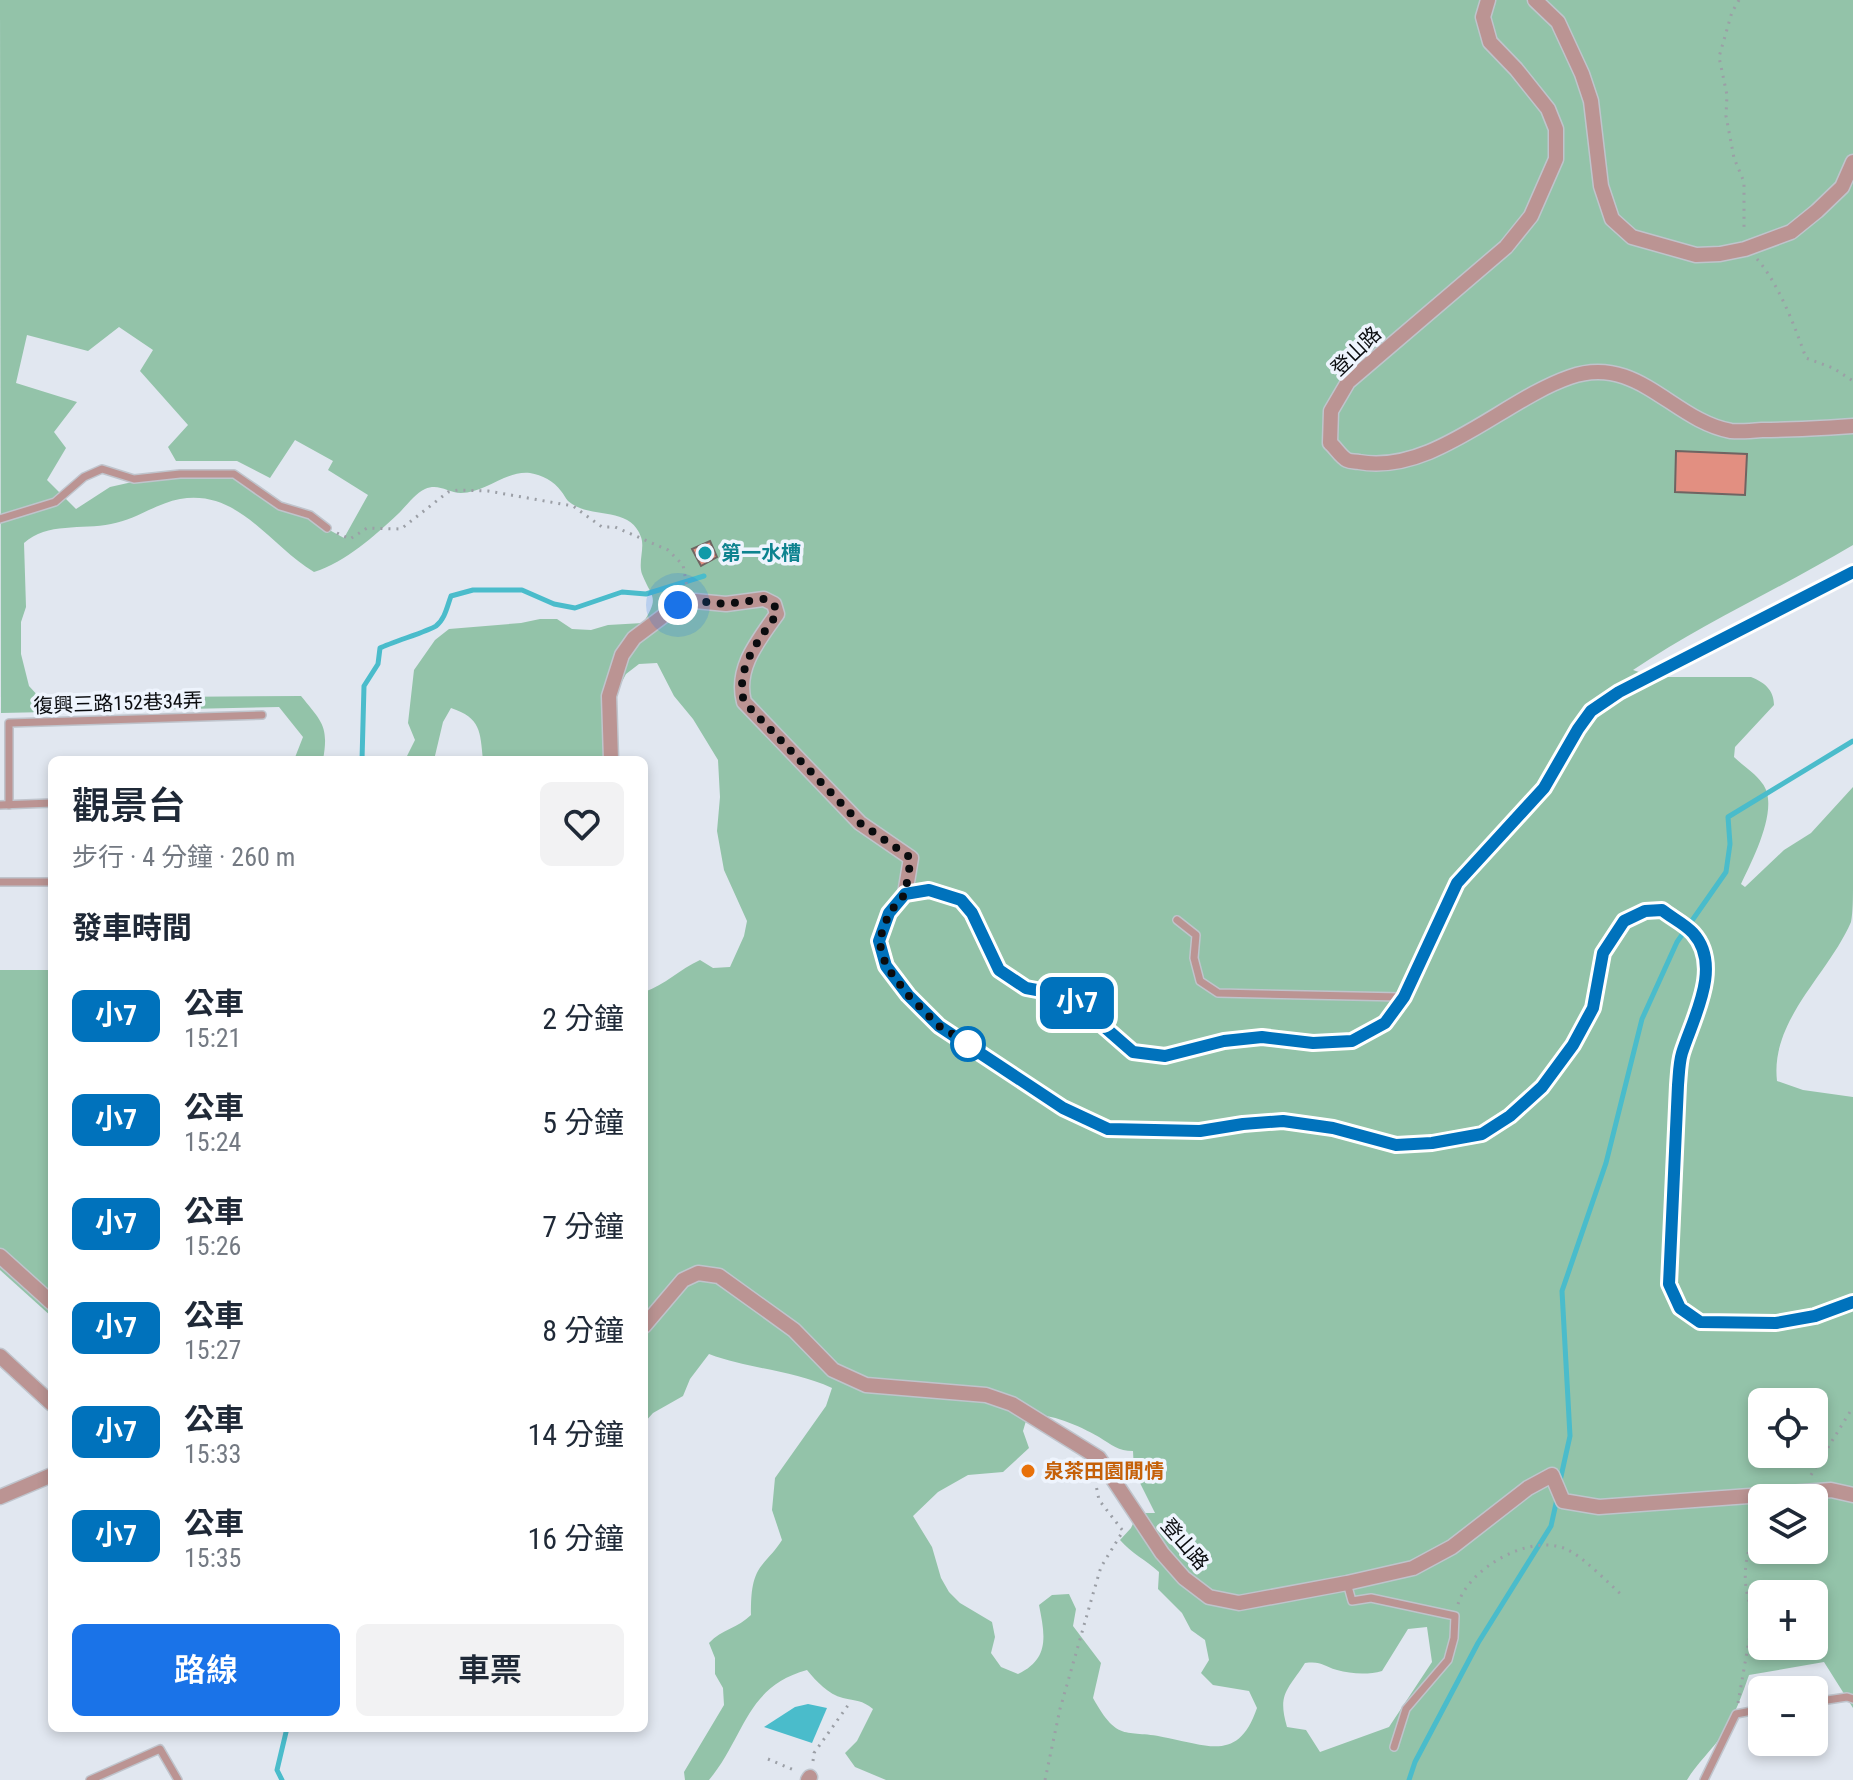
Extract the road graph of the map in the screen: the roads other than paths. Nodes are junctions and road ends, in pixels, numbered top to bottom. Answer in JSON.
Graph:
{"nodes":[{"id":1,"x":1488,"y":0,"type":"edge"},
{"id":2,"x":1535,"y":0,"type":"edge"},
{"id":3,"x":1853,"y":162,"type":"edge"},
{"id":4,"x":1853,"y":426,"type":"edge"},
{"id":5,"x":0,"y":519,"type":"edge"},
{"id":6,"x":327,"y":528,"type":"road end"},
{"id":7,"x":1853,"y":572,"type":"edge"},
{"id":8,"x":262,"y":715,"type":"dead end"},
{"id":9,"x":611,"y":756,"type":"edge"},
{"id":10,"x":48,"y":803,"type":"edge"},
{"id":11,"x":4,"y":805,"type":"edge"},
{"id":12,"x":0,"y":882,"type":"edge"},
{"id":13,"x":48,"y":882,"type":"edge"},
{"id":14,"x":905,"y":894,"type":"junction"},
{"id":15,"x":1177,"y":920,"type":"dead end"},
{"id":16,"x":1404,"y":997,"type":"junction"},
{"id":17,"x":0,"y":1256,"type":"edge"},
{"id":18,"x":48,"y":1299,"type":"edge"},
{"id":19,"x":1853,"y":1302,"type":"edge"},
{"id":20,"x":648,"y":1321,"type":"edge"},
{"id":21,"x":0,"y":1356,"type":"edge"},
{"id":22,"x":48,"y":1400,"type":"edge"},
{"id":23,"x":48,"y":1477,"type":"edge"},
{"id":24,"x":1853,"y":1495,"type":"edge"},
{"id":25,"x":0,"y":1497,"type":"edge"},
{"id":26,"x":1347,"y":1583,"type":"junction"},
{"id":27,"x":1853,"y":1699,"type":"edge"},
{"id":28,"x":1828,"y":1700,"type":"edge"},
{"id":29,"x":1748,"y":1712,"type":"edge"},
{"id":30,"x":1394,"y":1747,"type":"dead end"},
{"id":31,"x":90,"y":1780,"type":"edge"},
{"id":32,"x":178,"y":1780,"type":"edge"},
{"id":33,"x":1704,"y":1780,"type":"edge"}],
"edges":[{"from":1,"to":4,"type":"street","name":"登山路"},
{"from":2,"to":3,"type":"street"},
{"from":5,"to":6,"type":"lane"},
{"from":7,"to":16,"type":"street"},
{"from":8,"to":11,"type":"lane","name":"復興三路152巷34弄"},
{"from":9,"to":14,"type":"street"},
{"from":10,"to":11,"type":"lane","name":"復興三路152巷34弄"},
{"from":12,"to":13,"type":"lane"},
{"from":14,"to":16,"type":"street"},
{"from":14,"to":19,"type":"street"},
{"from":15,"to":16,"type":"lane"},
{"from":17,"to":18,"type":"street"},
{"from":20,"to":26,"type":"street","name":"登山路"},
{"from":21,"to":22,"type":"street"},
{"from":23,"to":25,"type":"street"},
{"from":24,"to":26,"type":"street","name":"登山路"},
{"from":26,"to":30,"type":"lane"},
{"from":27,"to":28,"type":"lane"},
{"from":29,"to":33,"type":"lane"},
{"from":31,"to":32,"type":"lane"}]}
